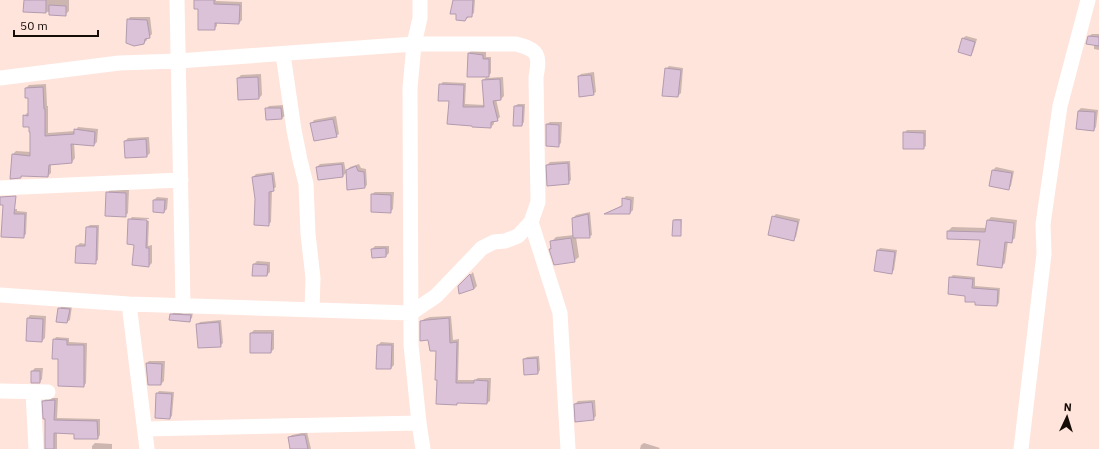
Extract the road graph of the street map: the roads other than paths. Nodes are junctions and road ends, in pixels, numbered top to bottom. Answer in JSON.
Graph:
{"nodes":[{"id":1,"x":177,"y":0,"type":"edge"},
{"id":2,"x":420,"y":0,"type":"edge"},
{"id":3,"x":1088,"y":0,"type":"edge"},
{"id":4,"x":414,"y":44,"type":"junction"},
{"id":5,"x":283,"y":54,"type":"junction"},
{"id":6,"x":178,"y":61,"type":"junction"},
{"id":7,"x":0,"y":78,"type":"edge"},
{"id":8,"x":181,"y":180,"type":"junction"},
{"id":9,"x":0,"y":188,"type":"edge"},
{"id":10,"x":531,"y":222,"type":"junction"},
{"id":11,"x":0,"y":295,"type":"edge"},
{"id":12,"x":129,"y":304,"type":"junction"},
{"id":13,"x":183,"y":306,"type":"junction"},
{"id":14,"x":312,"y":310,"type":"junction"},
{"id":15,"x":411,"y":313,"type":"junction"},
{"id":16,"x":0,"y":391,"type":"edge"},
{"id":17,"x":419,"y":423,"type":"junction"},
{"id":18,"x":145,"y":429,"type":"junction"},
{"id":19,"x":36,"y":449,"type":"edge"},
{"id":20,"x":147,"y":449,"type":"edge"},
{"id":21,"x":423,"y":449,"type":"edge"},
{"id":22,"x":568,"y":449,"type":"edge"},
{"id":23,"x":1021,"y":449,"type":"edge"}],
"edges":[{"from":1,"to":6,"type":"street"},
{"from":2,"to":4,"type":"street"},
{"from":3,"to":23,"type":"street"},
{"from":4,"to":5,"type":"street"},
{"from":4,"to":10,"type":"street"},
{"from":4,"to":15,"type":"street"},
{"from":5,"to":6,"type":"street"},
{"from":5,"to":14,"type":"street"},
{"from":6,"to":7,"type":"street"},
{"from":6,"to":8,"type":"street"},
{"from":8,"to":9,"type":"street"},
{"from":8,"to":13,"type":"street"},
{"from":10,"to":15,"type":"street"},
{"from":10,"to":22,"type":"street"},
{"from":11,"to":12,"type":"street"},
{"from":12,"to":13,"type":"street"},
{"from":12,"to":18,"type":"street"},
{"from":13,"to":14,"type":"street"},
{"from":14,"to":15,"type":"street"},
{"from":15,"to":17,"type":"street"},
{"from":16,"to":19,"type":"street"},
{"from":17,"to":18,"type":"street"},
{"from":17,"to":21,"type":"street"},
{"from":18,"to":20,"type":"street"}]}
